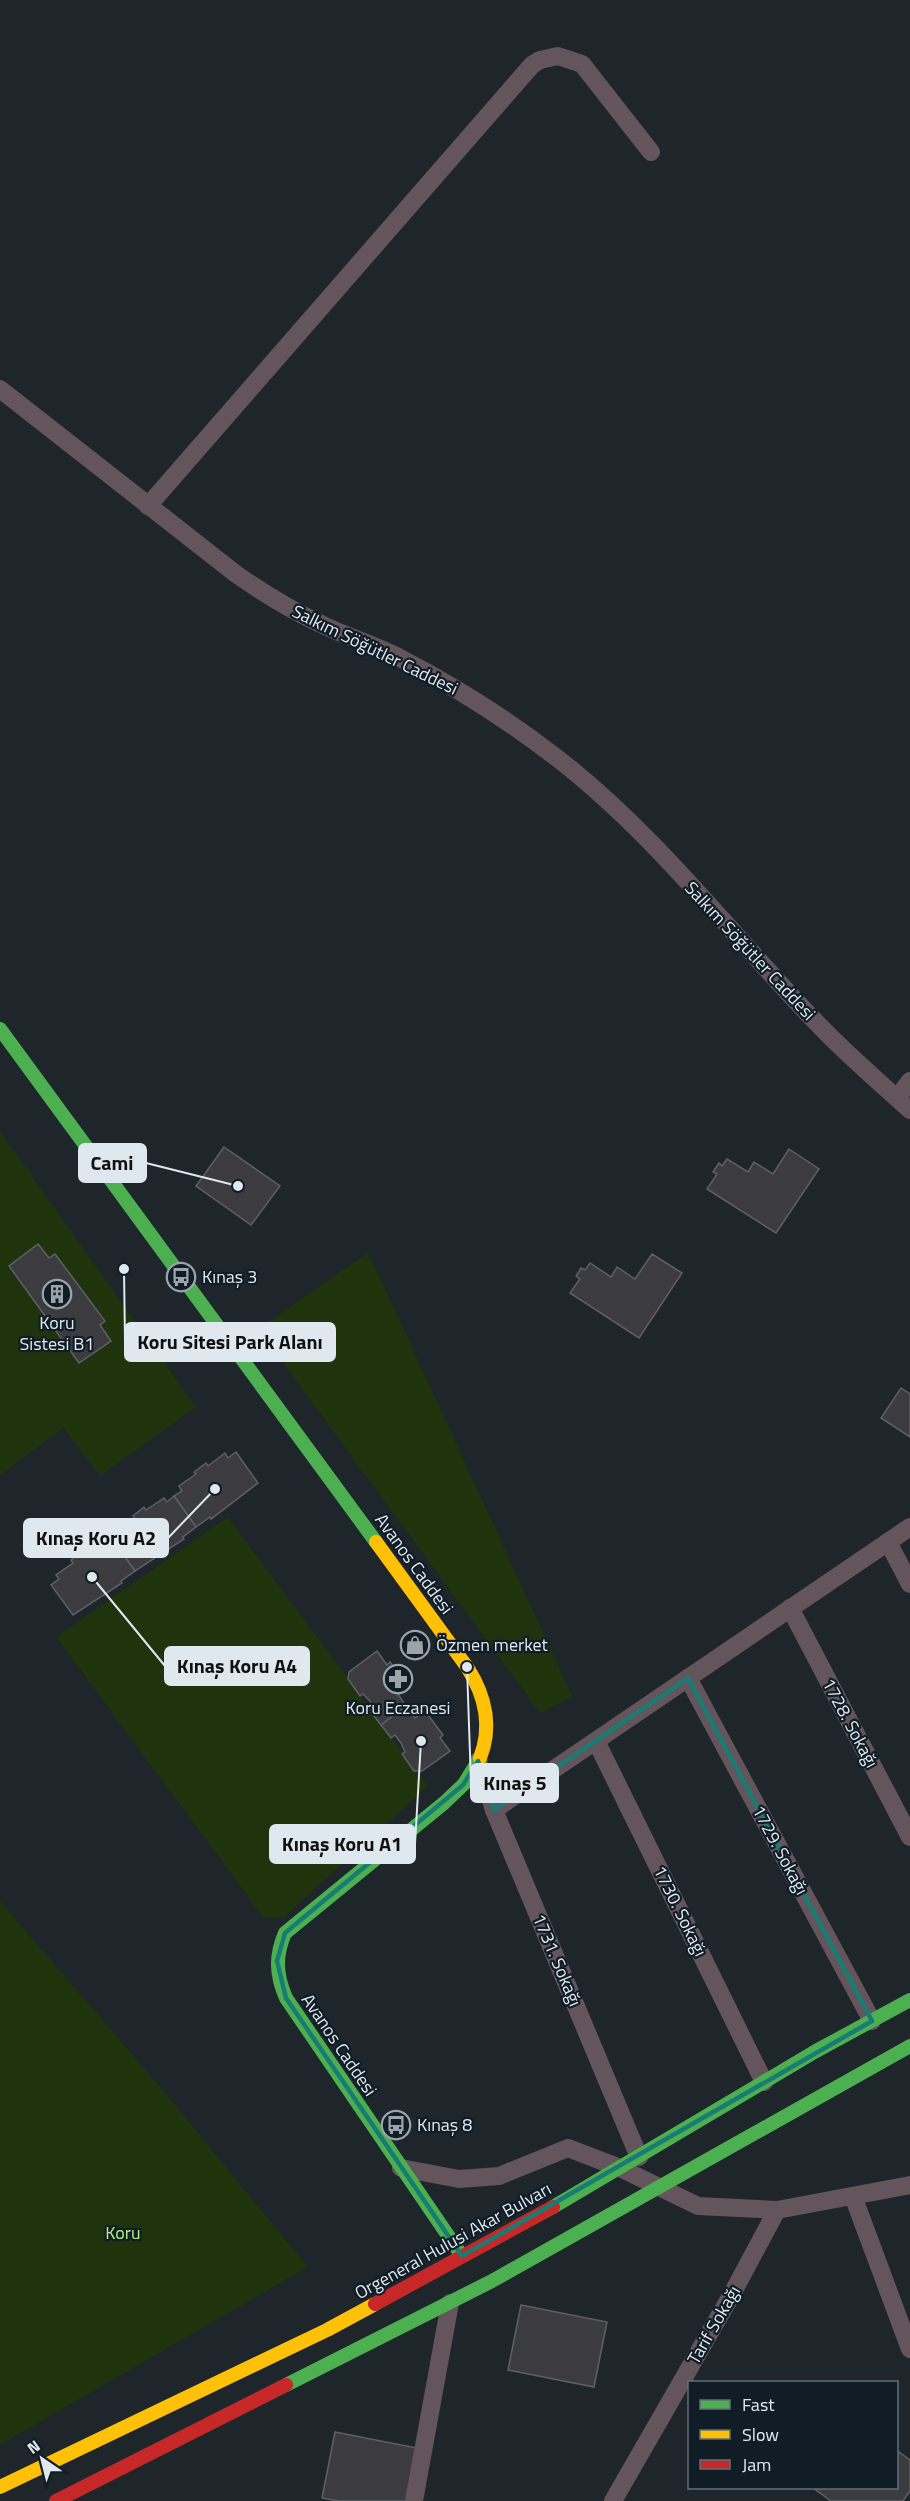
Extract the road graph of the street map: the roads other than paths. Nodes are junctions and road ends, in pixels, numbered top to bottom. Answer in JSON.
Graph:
{"nodes":[{"id":1,"x":651,"y":152,"type":"dead end"},
{"id":2,"x":0,"y":389,"type":"edge"},
{"id":3,"x":148,"y":506,"type":"junction"},
{"id":4,"x":0,"y":1029,"type":"edge"},
{"id":5,"x":910,"y":1081,"type":"edge"},
{"id":6,"x":904,"y":1104,"type":"edge"},
{"id":7,"x":910,"y":1527,"type":"edge"},
{"id":8,"x":888,"y":1542,"type":"junction"},
{"id":9,"x":910,"y":1584,"type":"edge"},
{"id":10,"x":790,"y":1608,"type":"junction"},
{"id":11,"x":688,"y":1678,"type":"junction"},
{"id":12,"x":596,"y":1741,"type":"junction"},
{"id":13,"x":478,"y":1761,"type":"junction"},
{"id":14,"x":494,"y":1810,"type":"junction"},
{"id":15,"x":910,"y":1837,"type":"edge"},
{"id":16,"x":910,"y":2000,"type":"edge"},
{"id":17,"x":872,"y":2021,"type":"junction"},
{"id":18,"x":910,"y":2046,"type":"edge"},
{"id":19,"x":764,"y":2082,"type":"junction"},
{"id":20,"x":639,"y":2157,"type":"junction"},
{"id":21,"x":401,"y":2168,"type":"junction"},
{"id":22,"x":620,"y":2168,"type":"junction"},
{"id":23,"x":910,"y":2185,"type":"edge"},
{"id":24,"x":658,"y":2188,"type":"junction"},
{"id":25,"x":853,"y":2196,"type":"junction"},
{"id":26,"x":777,"y":2210,"type":"junction"},
{"id":27,"x":462,"y":2256,"type":"junction"},
{"id":28,"x":450,"y":2303,"type":"junction"},
{"id":29,"x":910,"y":2349,"type":"edge"},
{"id":30,"x":0,"y":2487,"type":"edge"},
{"id":31,"x":56,"y":2501,"type":"edge"},
{"id":32,"x":414,"y":2501,"type":"edge"},
{"id":33,"x":613,"y":2501,"type":"edge"}],
"edges":[{"from":1,"to":3,"type":"street"},
{"from":2,"to":3,"type":"street","name":"Salkım Söğütler Caddesi"},
{"from":3,"to":6,"type":"street","name":"Salkım Söğütler Caddesi"},
{"from":4,"to":13,"type":"main road","name":"Avanos Caddesi"},
{"from":5,"to":6,"type":"street"},
{"from":7,"to":8,"type":"street"},
{"from":8,"to":9,"type":"street"},
{"from":8,"to":10,"type":"street"},
{"from":10,"to":11,"type":"street"},
{"from":10,"to":15,"type":"street","name":"1728. Sokağı"},
{"from":11,"to":12,"type":"street"},
{"from":11,"to":17,"type":"street","name":"1729. Sokağı"},
{"from":12,"to":14,"type":"street"},
{"from":12,"to":19,"type":"street","name":"1730. Sokağı"},
{"from":13,"to":14,"type":"street","name":"1731. Sokağı"},
{"from":13,"to":21,"type":"main road","name":"Avanos Caddesi"},
{"from":14,"to":20,"type":"street","name":"1731. Sokağı"},
{"from":16,"to":17,"type":"main road","name":"Orgeneral Hulusi Akar Bulvarı"},
{"from":17,"to":19,"type":"main road","name":"Orgeneral Hulusi Akar Bulvarı"},
{"from":18,"to":24,"type":"main road"},
{"from":19,"to":20,"type":"main road","name":"Orgeneral Hulusi Akar Bulvarı"},
{"from":20,"to":22,"type":"main road","name":"Orgeneral Hulusi Akar Bulvarı"},
{"from":21,"to":22,"type":"street"},
{"from":21,"to":27,"type":"main road","name":"Avanos Caddesi"},
{"from":22,"to":24,"type":"street"},
{"from":22,"to":27,"type":"main road","name":"Orgeneral Hulusi Akar Bulvarı"},
{"from":23,"to":25,"type":"street"},
{"from":24,"to":26,"type":"street"},
{"from":24,"to":28,"type":"main road"},
{"from":25,"to":26,"type":"street"},
{"from":25,"to":29,"type":"street"},
{"from":26,"to":33,"type":"street","name":"Tarif Sokağı"},
{"from":27,"to":30,"type":"main road","name":"Orgeneral Hulusi Akar Bulvarı"},
{"from":28,"to":31,"type":"main road"},
{"from":28,"to":32,"type":"street"}]}
